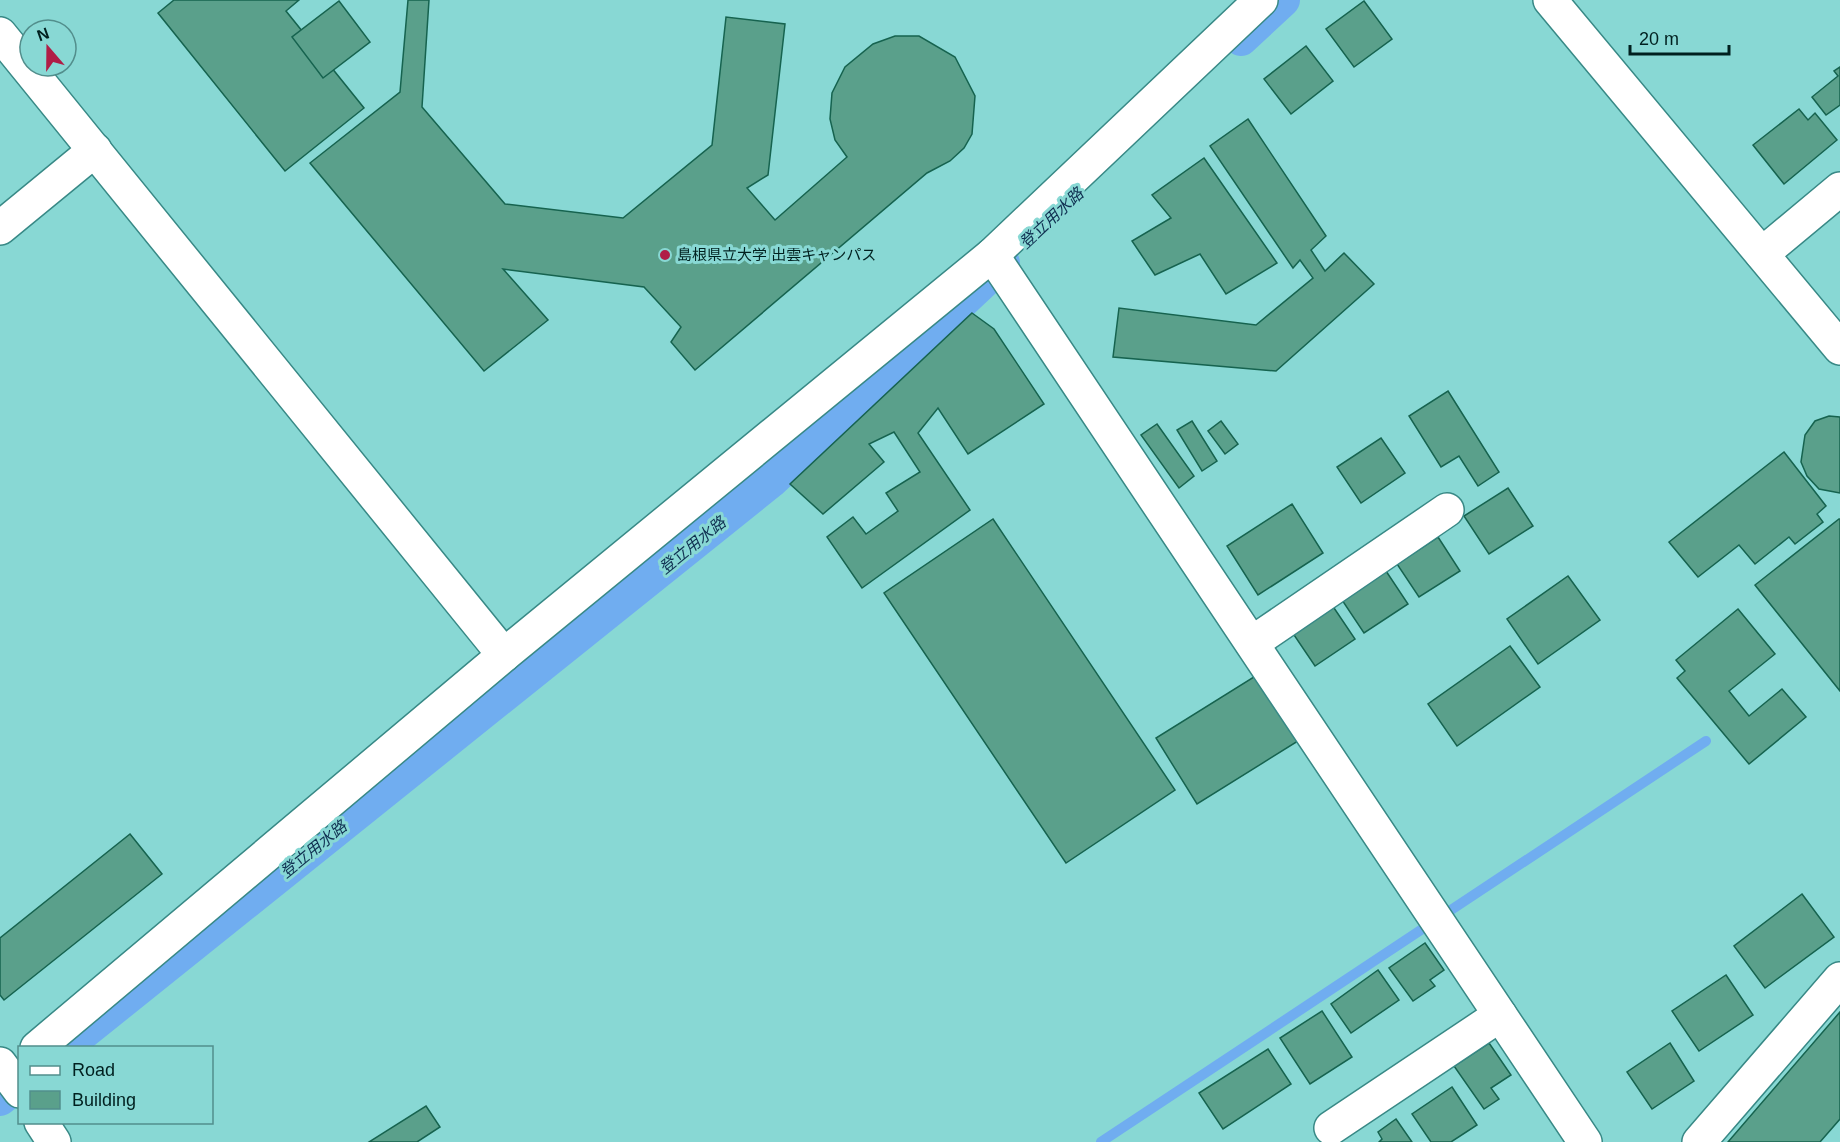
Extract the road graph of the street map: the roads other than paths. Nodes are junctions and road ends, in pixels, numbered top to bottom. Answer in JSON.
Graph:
{"nodes":[{"id":1,"x":1261,"y":0,"type":"edge"},
{"id":2,"x":1551,"y":0,"type":"edge"},
{"id":3,"x":0,"y":34,"type":"edge"},
{"id":4,"x":95,"y":150,"type":"junction"},
{"id":5,"x":1840,"y":189,"type":"edge"},
{"id":6,"x":0,"y":228,"type":"edge"},
{"id":7,"x":1762,"y":254,"type":"junction"},
{"id":8,"x":992,"y":255,"type":"junction"},
{"id":9,"x":1840,"y":348,"type":"edge"},
{"id":10,"x":1447,"y":510,"type":"dead end"},
{"id":11,"x":1252,"y":643,"type":"junction"},
{"id":12,"x":504,"y":655,"type":"junction"},
{"id":13,"x":1840,"y":979,"type":"edge"},
{"id":14,"x":1500,"y":1015,"type":"junction"},
{"id":15,"x":38,"y":1046,"type":"edge"},
{"id":16,"x":42,"y":1124,"type":"edge"},
{"id":17,"x":1331,"y":1128,"type":"dead end"},
{"id":18,"x":54,"y":1142,"type":"edge"},
{"id":19,"x":1585,"y":1142,"type":"edge"},
{"id":20,"x":1699,"y":1142,"type":"edge"}],
"edges":[{"from":1,"to":8,"type":"street"},
{"from":2,"to":7,"type":"street"},
{"from":3,"to":4,"type":"street"},
{"from":4,"to":6,"type":"street"},
{"from":4,"to":12,"type":"street"},
{"from":5,"to":7,"type":"street"},
{"from":7,"to":9,"type":"street"},
{"from":8,"to":11,"type":"street"},
{"from":8,"to":12,"type":"street"},
{"from":10,"to":11,"type":"street"},
{"from":11,"to":14,"type":"street"},
{"from":12,"to":15,"type":"street"},
{"from":13,"to":20,"type":"street"},
{"from":14,"to":17,"type":"street"},
{"from":14,"to":19,"type":"street"},
{"from":16,"to":18,"type":"street"}]}
